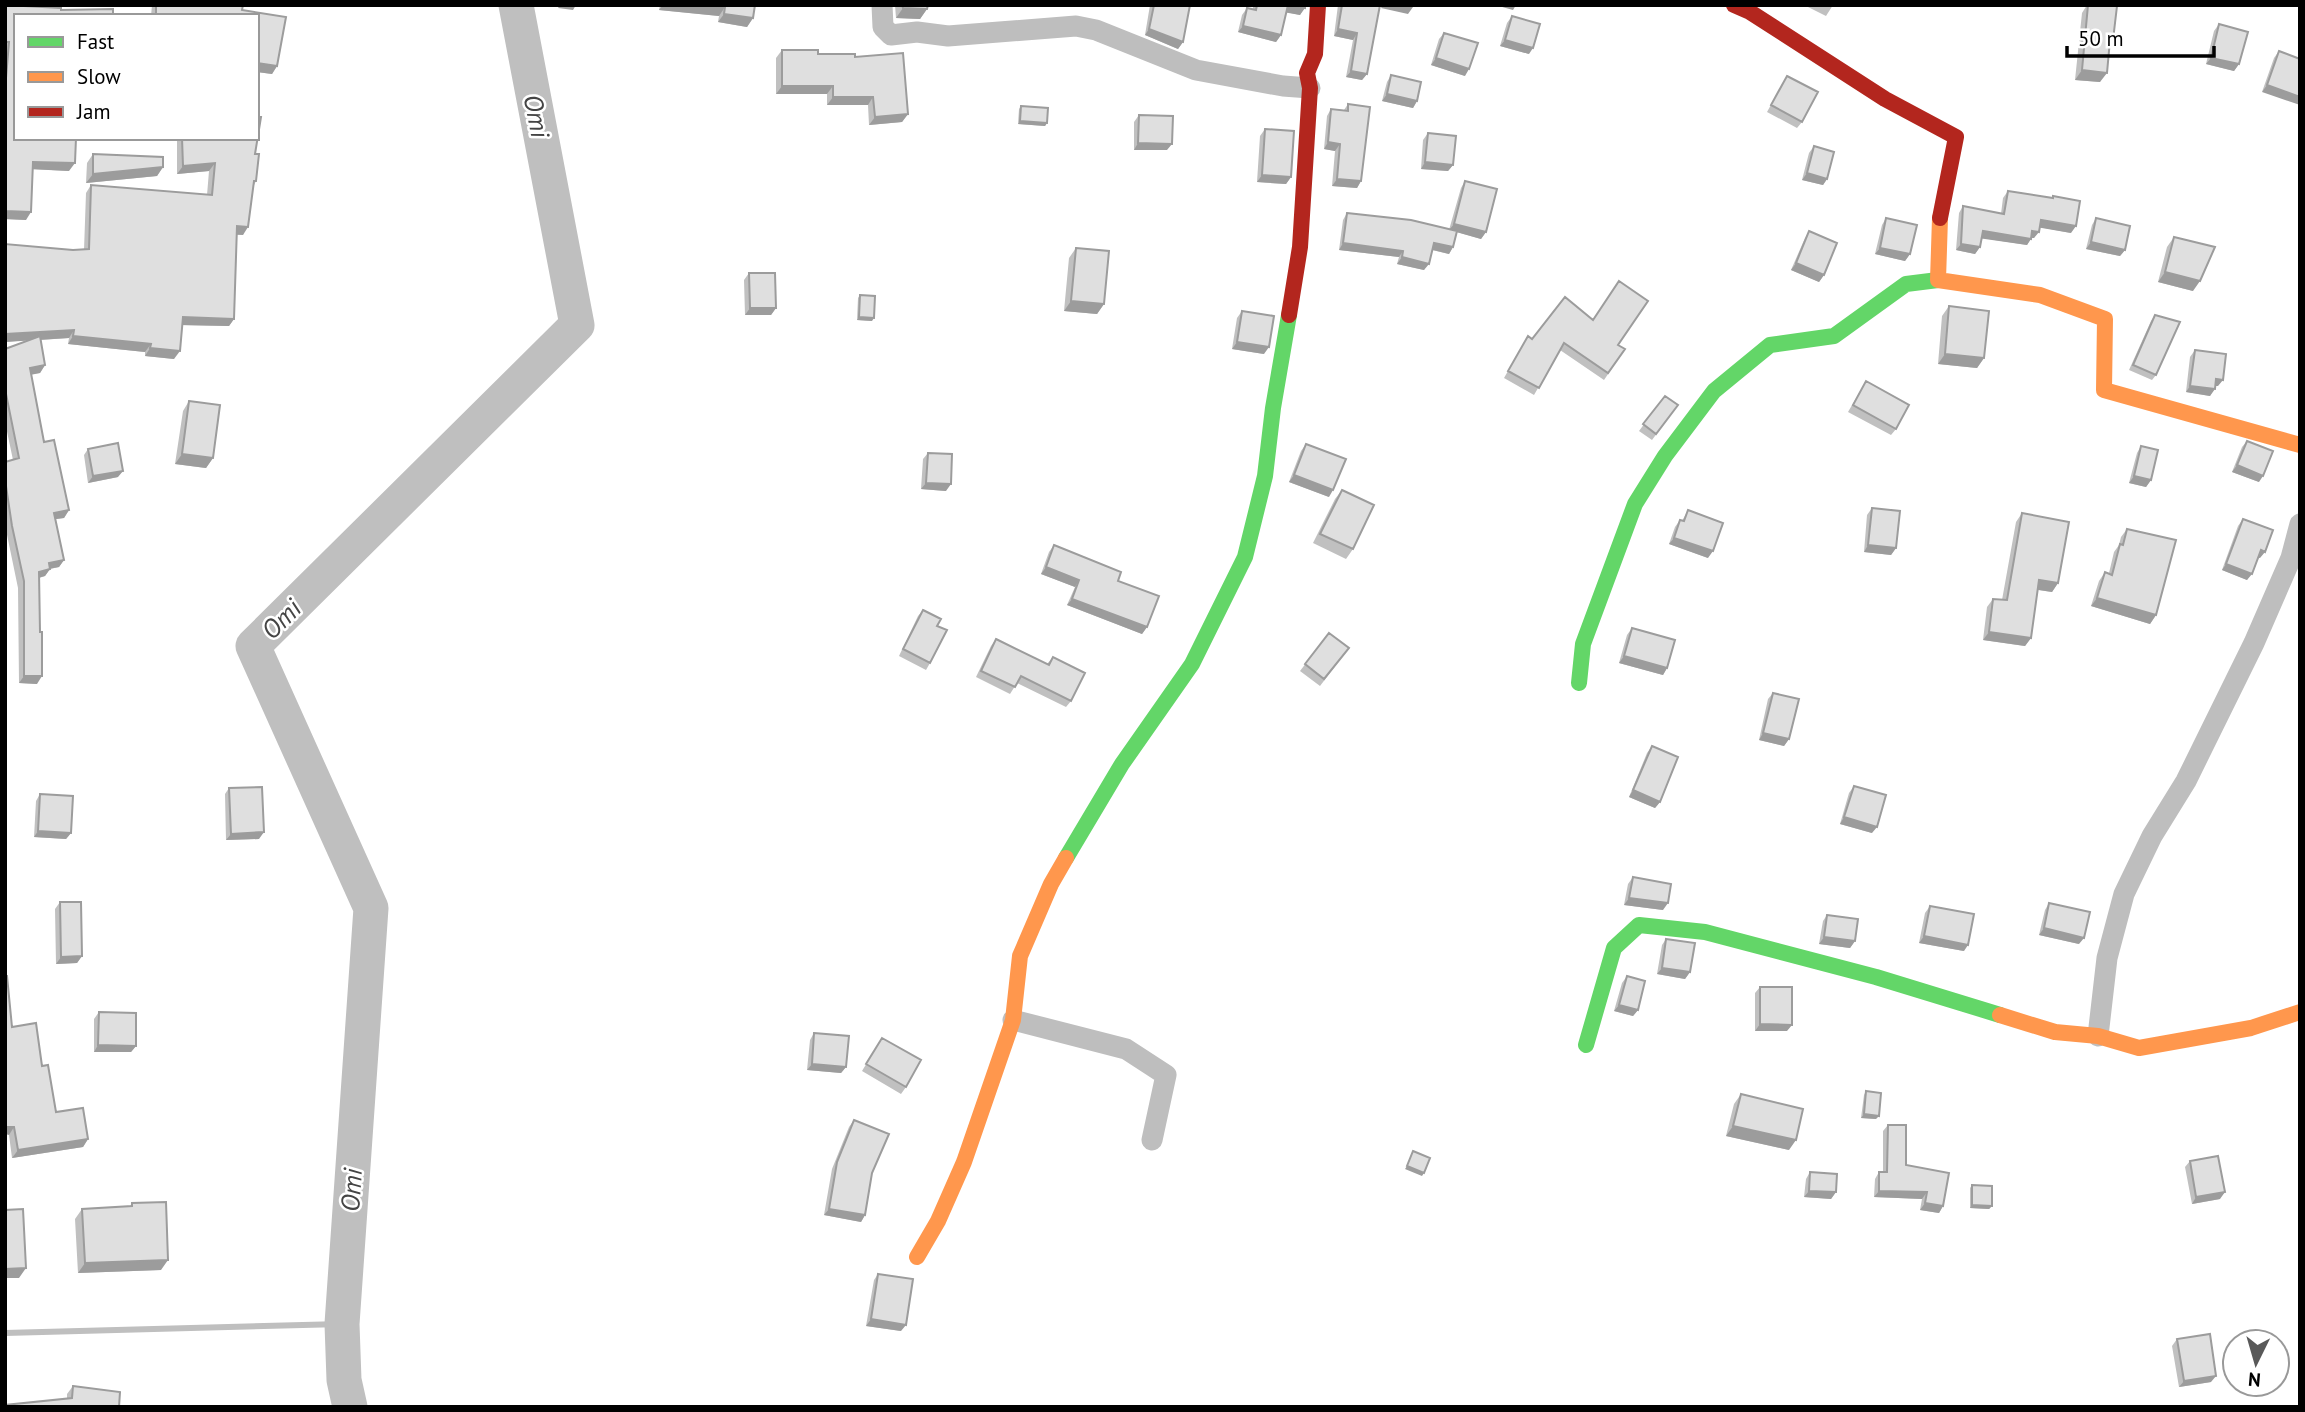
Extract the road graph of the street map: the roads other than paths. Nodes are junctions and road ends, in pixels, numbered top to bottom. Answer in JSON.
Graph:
{"nodes":[{"id":1,"x":882,"y":5,"type":"edge"},
{"id":2,"x":1318,"y":5,"type":"edge"},
{"id":3,"x":1734,"y":5,"type":"edge"},
{"id":4,"x":1310,"y":88,"type":"junction"},
{"id":5,"x":1938,"y":280,"type":"junction"},
{"id":6,"x":2300,"y":445,"type":"edge"},
{"id":7,"x":2300,"y":524,"type":"edge"},
{"id":8,"x":1579,"y":684,"type":"dead end"},
{"id":9,"x":2300,"y":1012,"type":"edge"},
{"id":10,"x":1013,"y":1020,"type":"junction"},
{"id":11,"x":2098,"y":1036,"type":"junction"},
{"id":12,"x":1586,"y":1045,"type":"dead end"},
{"id":13,"x":1152,"y":1140,"type":"dead end"},
{"id":14,"x":917,"y":1257,"type":"dead end"}],
"edges":[{"from":1,"to":4,"type":"street"},
{"from":2,"to":4,"type":"street"},
{"from":3,"to":5,"type":"street"},
{"from":4,"to":10,"type":"street"},
{"from":5,"to":6,"type":"street"},
{"from":5,"to":8,"type":"street"},
{"from":7,"to":11,"type":"street"},
{"from":9,"to":11,"type":"street"},
{"from":10,"to":13,"type":"street"},
{"from":10,"to":14,"type":"street"},
{"from":11,"to":12,"type":"street"}]}
